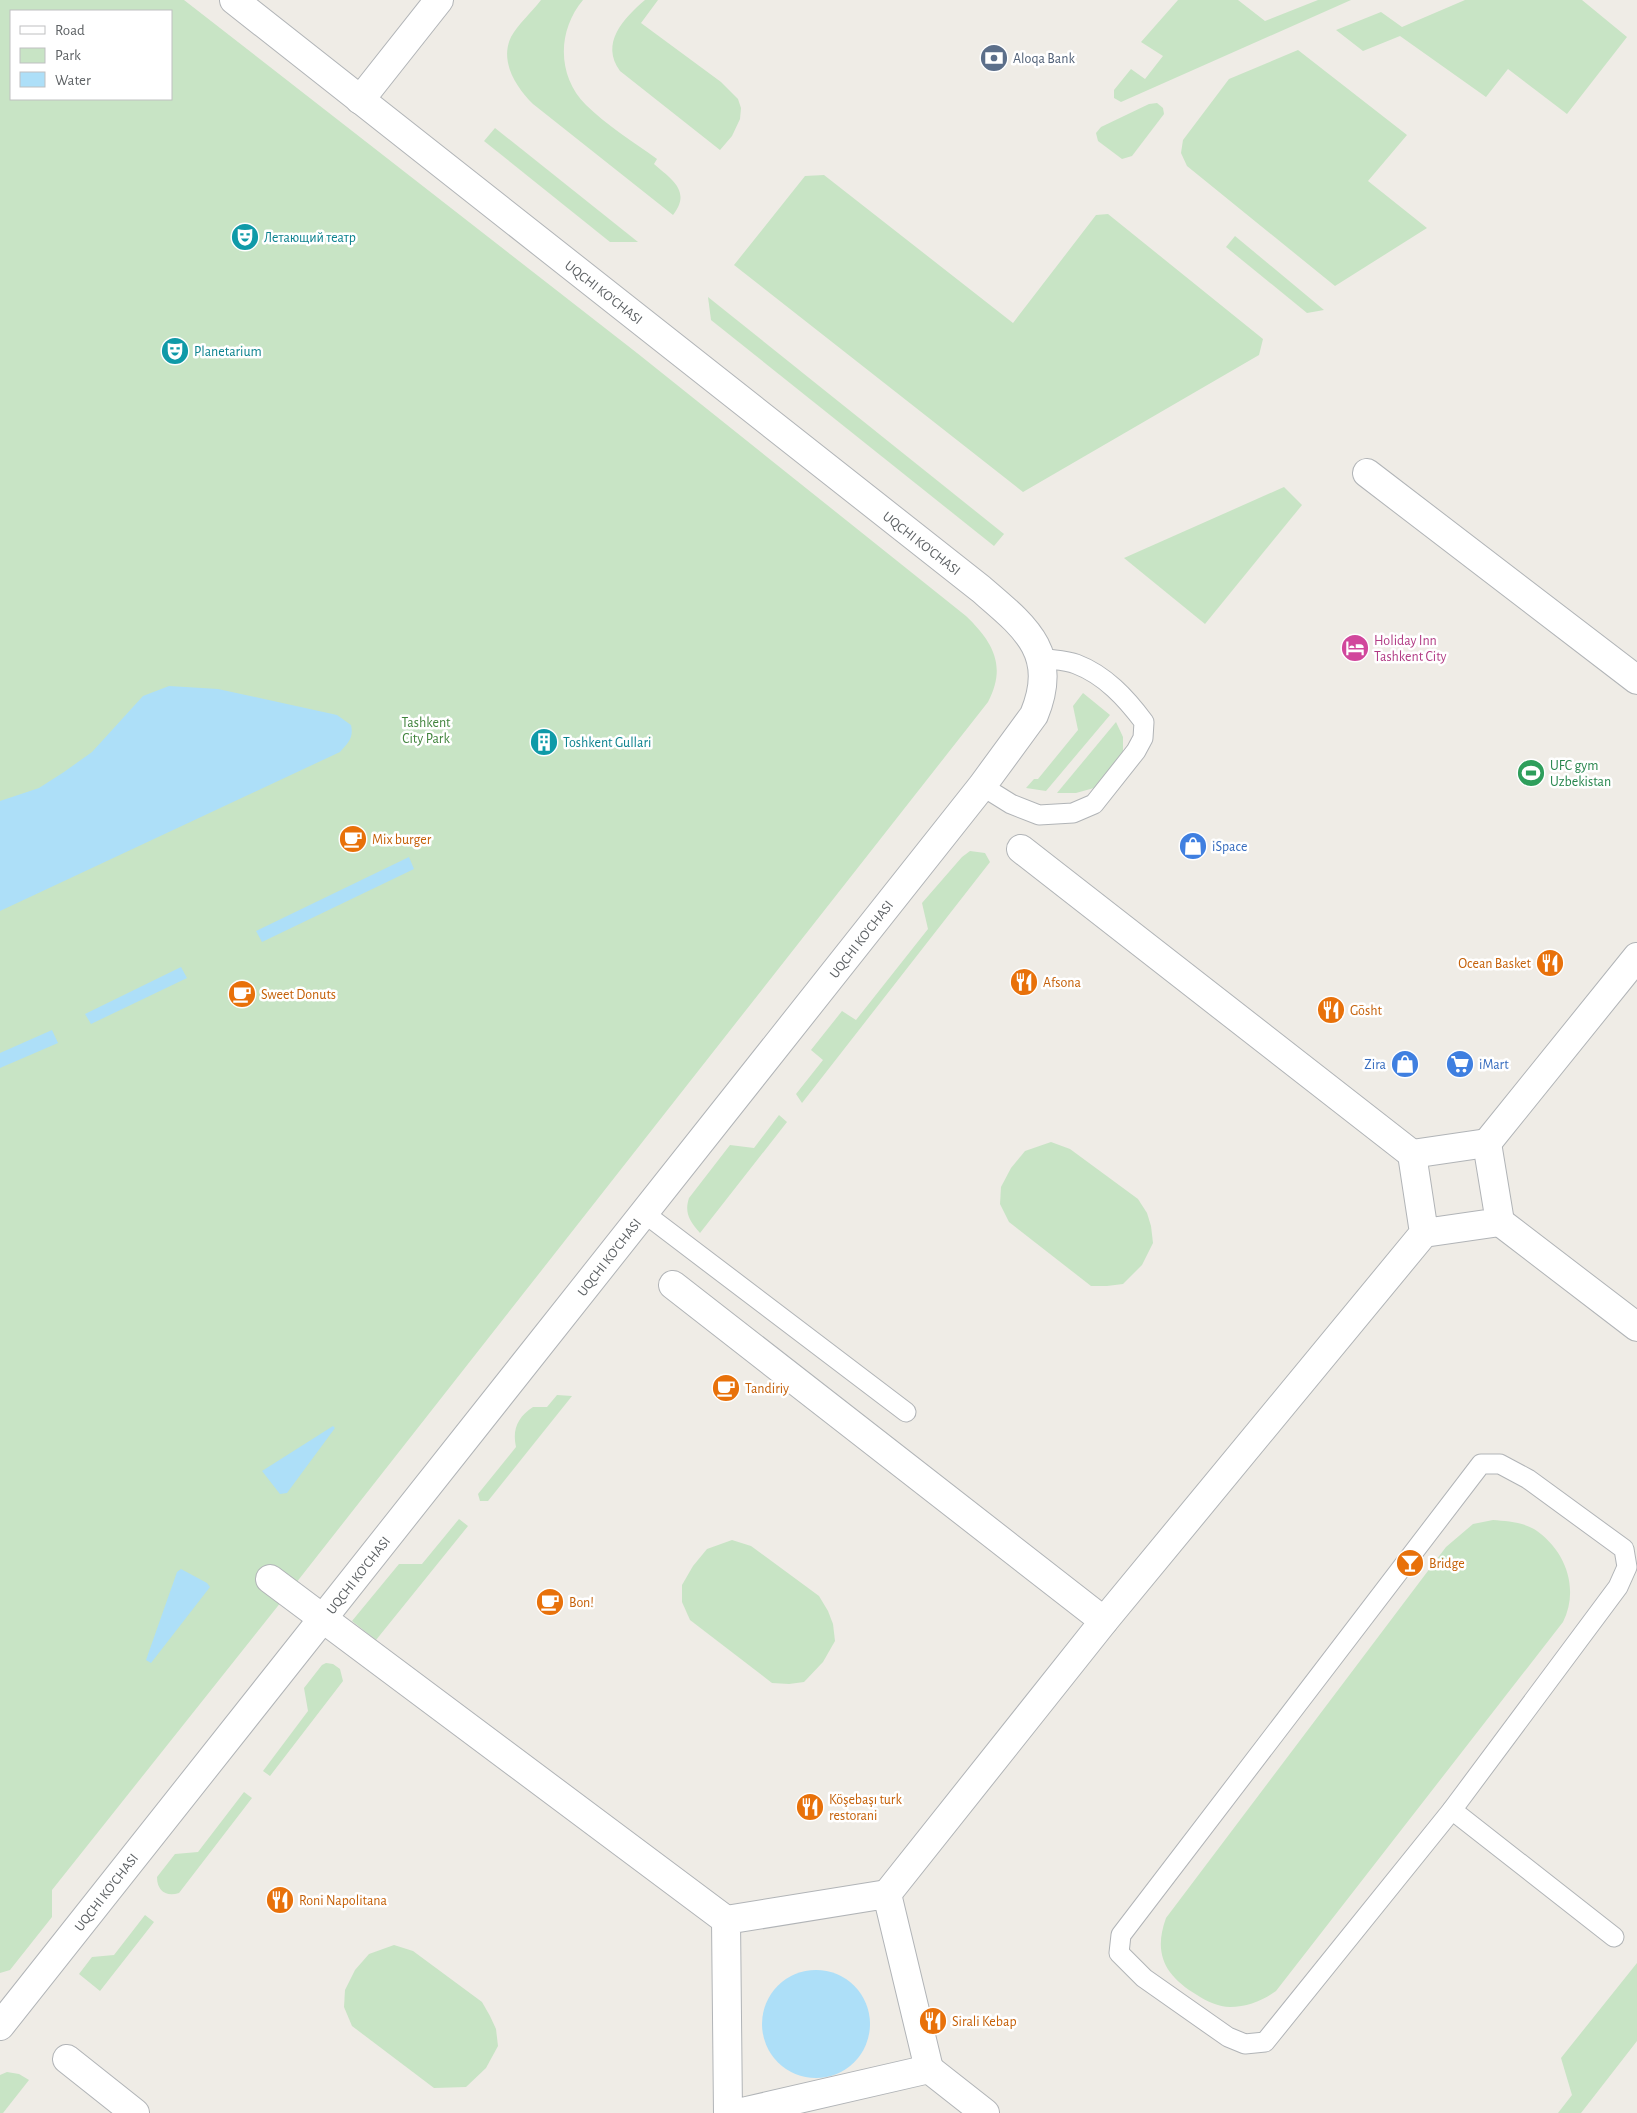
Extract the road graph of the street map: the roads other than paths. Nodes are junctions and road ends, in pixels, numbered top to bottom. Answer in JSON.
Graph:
{"nodes":[{"id":1,"x":234,"y":0,"type":"edge"},
{"id":2,"x":439,"y":0,"type":"edge"},
{"id":3,"x":360,"y":100,"type":"junction"},
{"id":4,"x":1368,"y":473,"type":"dead end"},
{"id":5,"x":1041,"y":658,"type":"junction"},
{"id":6,"x":1637,"y":680,"type":"edge"},
{"id":7,"x":982,"y":786,"type":"junction"},
{"id":8,"x":1021,"y":849,"type":"dead end"},
{"id":9,"x":1637,"y":956,"type":"edge"},
{"id":10,"x":1487,"y":1143,"type":"junction"},
{"id":11,"x":1412,"y":1154,"type":"junction"},
{"id":12,"x":644,"y":1213,"type":"junction"},
{"id":13,"x":1500,"y":1222,"type":"junction"},
{"id":14,"x":1424,"y":1234,"type":"junction"},
{"id":15,"x":673,"y":1285,"type":"dead end"},
{"id":16,"x":1637,"y":1327,"type":"edge"},
{"id":17,"x":906,"y":1412,"type":"dead end"},
{"id":18,"x":270,"y":1579,"type":"dead end"},
{"id":19,"x":323,"y":1619,"type":"junction"},
{"id":20,"x":1104,"y":1621,"type":"junction"},
{"id":21,"x":1452,"y":1810,"type":"junction"},
{"id":22,"x":887,"y":1894,"type":"junction"},
{"id":23,"x":726,"y":1920,"type":"junction"},
{"id":24,"x":1614,"y":1937,"type":"dead end"},
{"id":25,"x":0,"y":2026,"type":"edge"},
{"id":26,"x":67,"y":2059,"type":"dead end"},
{"id":27,"x":929,"y":2069,"type":"junction"},
{"id":28,"x":135,"y":2113,"type":"edge"},
{"id":29,"x":728,"y":2113,"type":"edge"},
{"id":30,"x":738,"y":2113,"type":"edge"},
{"id":31,"x":985,"y":2113,"type":"edge"}],
"edges":[{"from":1,"to":3,"type":"street","name":"UQCHI KO'CHASI"},
{"from":2,"to":3,"type":"street"},
{"from":3,"to":5,"type":"street","name":"UQCHI KO'CHASI"},
{"from":4,"to":6,"type":"street"},
{"from":5,"to":7,"type":"street","name":"UQCHI KO'CHASI"},
{"from":5,"to":7,"type":"lane"},
{"from":7,"to":12,"type":"street","name":"UQCHI KO'CHASI"},
{"from":8,"to":11,"type":"street"},
{"from":9,"to":10,"type":"street"},
{"from":10,"to":11,"type":"street"},
{"from":10,"to":13,"type":"street"},
{"from":11,"to":14,"type":"street"},
{"from":12,"to":17,"type":"lane"},
{"from":12,"to":19,"type":"street","name":"UQCHI KO'CHASI"},
{"from":13,"to":14,"type":"street"},
{"from":13,"to":16,"type":"street"},
{"from":14,"to":20,"type":"street"},
{"from":15,"to":20,"type":"street"},
{"from":18,"to":19,"type":"street"},
{"from":19,"to":23,"type":"street"},
{"from":19,"to":25,"type":"street","name":"UQCHI KO'CHASI"},
{"from":20,"to":22,"type":"street"},
{"from":21,"to":21,"type":"lane"},
{"from":21,"to":24,"type":"lane"},
{"from":22,"to":23,"type":"street"},
{"from":22,"to":27,"type":"street"},
{"from":23,"to":29,"type":"street"},
{"from":26,"to":28,"type":"street"},
{"from":27,"to":30,"type":"street"},
{"from":27,"to":31,"type":"street"}]}
